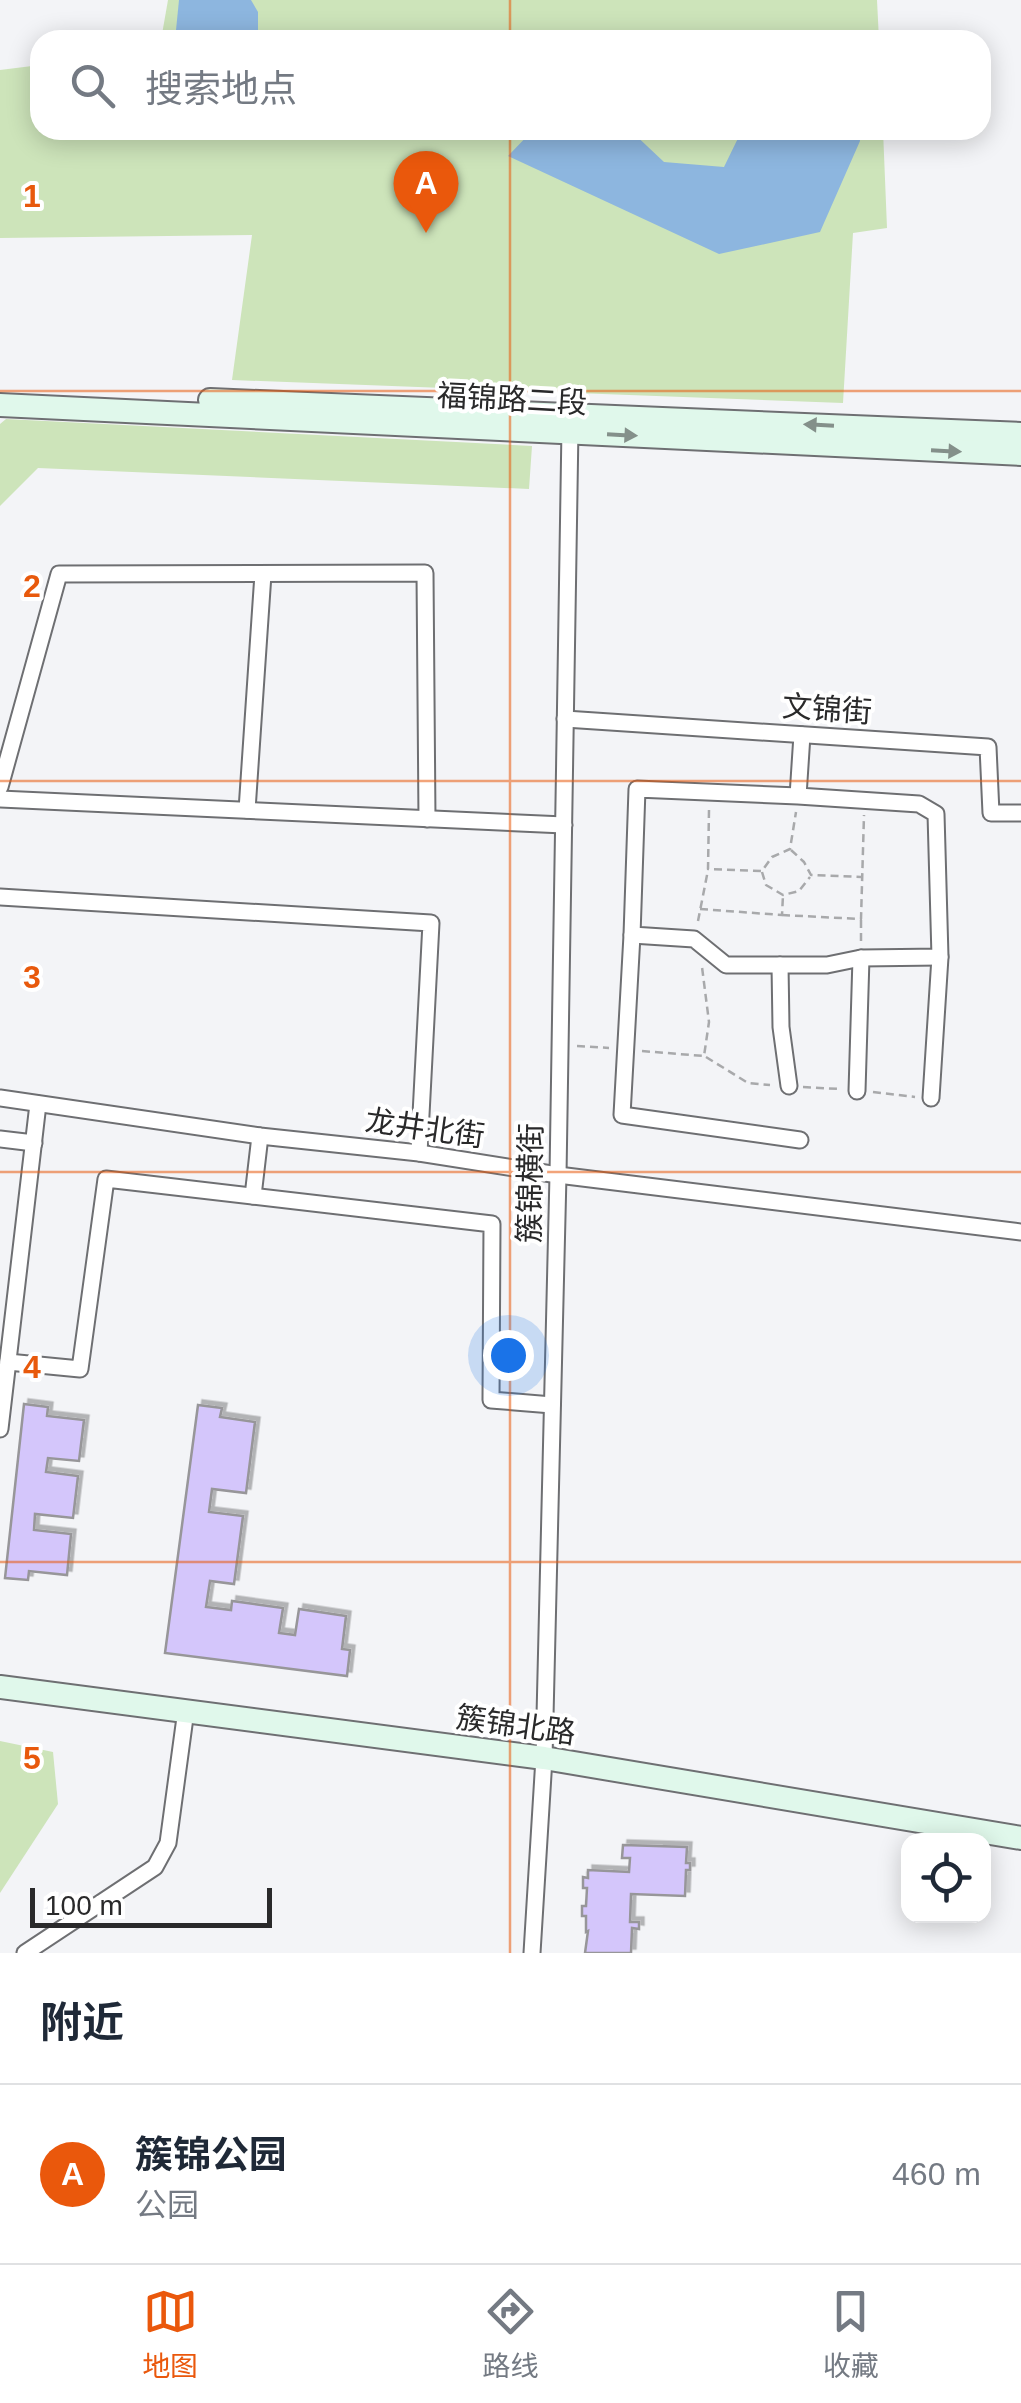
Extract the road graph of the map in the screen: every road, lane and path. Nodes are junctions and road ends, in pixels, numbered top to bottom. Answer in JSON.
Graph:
{"nodes":[{"id":1,"x":0,"y":392,"type":"edge"},
{"id":2,"x":0,"y":405,"type":"edge"},
{"id":3,"x":570,"y":423,"type":"junction"},
{"id":4,"x":1021,"y":434,"type":"edge"},
{"id":5,"x":1021,"y":454,"type":"edge"},
{"id":6,"x":263,"y":574,"type":"junction"},
{"id":7,"x":566,"y":719,"type":"junction"},
{"id":8,"x":802,"y":734,"type":"junction"},
{"id":9,"x":0,"y":787,"type":"edge"},
{"id":10,"x":709,"y":792,"type":"junction"},
{"id":11,"x":798,"y":796,"type":"junction"},
{"id":12,"x":0,"y":800,"type":"edge"},
{"id":13,"x":864,"y":800,"type":"junction"},
{"id":14,"x":247,"y":810,"type":"junction"},
{"id":15,"x":1021,"y":813,"type":"edge"},
{"id":16,"x":428,"y":819,"type":"junction"},
{"id":17,"x":564,"y":825,"type":"junction"},
{"id":18,"x":790,"y":850,"type":"junction"},
{"id":19,"x":708,"y":868,"type":"junction"},
{"id":20,"x":762,"y":871,"type":"junction"},
{"id":21,"x":811,"y":875,"type":"junction"},
{"id":22,"x":861,"y":877,"type":"junction"},
{"id":23,"x":783,"y":895,"type":"junction"},
{"id":24,"x":0,"y":897,"type":"edge"},
{"id":25,"x":700,"y":909,"type":"junction"},
{"id":26,"x":782,"y":915,"type":"junction"},
{"id":27,"x":861,"y":919,"type":"junction"},
{"id":28,"x":632,"y":934,"type":"junction"},
{"id":29,"x":698,"y":942,"type":"junction"},
{"id":30,"x":940,"y":957,"type":"junction"},
{"id":31,"x":861,"y":958,"type":"junction"},
{"id":32,"x":780,"y":965,"type":"junction"},
{"id":33,"x":560,"y":1044,"type":"junction"},
{"id":34,"x":628,"y":1050,"type":"junction"},
{"id":35,"x":704,"y":1056,"type":"junction"},
{"id":36,"x":789,"y":1086,"type":"junction"},
{"id":37,"x":857,"y":1090,"type":"junction"},
{"id":38,"x":0,"y":1098,"type":"edge"},
{"id":39,"x":931,"y":1098,"type":"joint"},
{"id":40,"x":38,"y":1104,"type":"junction"},
{"id":41,"x":260,"y":1136,"type":"junction"},
{"id":42,"x":0,"y":1139,"type":"edge"},
{"id":43,"x":800,"y":1140,"type":"dead end"},
{"id":44,"x":34,"y":1143,"type":"junction"},
{"id":45,"x":419,"y":1153,"type":"junction"},
{"id":46,"x":558,"y":1175,"type":"junction"},
{"id":47,"x":252,"y":1196,"type":"junction"},
{"id":48,"x":1021,"y":1232,"type":"edge"},
{"id":49,"x":8,"y":1362,"type":"junction"},
{"id":50,"x":552,"y":1405,"type":"junction"},
{"id":51,"x":0,"y":1429,"type":"edge"},
{"id":52,"x":0,"y":1687,"type":"edge"},
{"id":53,"x":186,"y":1710,"type":"junction"},
{"id":54,"x":544,"y":1758,"type":"junction"},
{"id":55,"x":1021,"y":1838,"type":"edge"},
{"id":56,"x":25,"y":1953,"type":"edge"},
{"id":57,"x":532,"y":1953,"type":"edge"}],
"edges":[{"from":1,"to":3,"type":"street","name":"福锦路二段"},
{"from":2,"to":3,"type":"street","name":"福锦路二段"},
{"from":4,"to":3,"type":"street","name":"福锦路二段","one_way":true},
{"from":3,"to":5,"type":"street","name":"福锦路二段","one_way":true},
{"from":3,"to":7,"type":"street","name":"簇锦横街"},
{"from":6,"to":9,"type":"street"},
{"from":6,"to":14,"type":"street"},
{"from":6,"to":16,"type":"street"},
{"from":7,"to":8,"type":"street","name":"文锦街"},
{"from":7,"to":17,"type":"street","name":"簇锦横街"},
{"from":8,"to":11,"type":"street"},
{"from":8,"to":15,"type":"street","name":"文锦街"},
{"from":10,"to":11,"type":"street"},
{"from":10,"to":19,"type":"path"},
{"from":10,"to":28,"type":"street"},
{"from":11,"to":13,"type":"street"},
{"from":11,"to":18,"type":"path"},
{"from":12,"to":14,"type":"street"},
{"from":13,"to":22,"type":"path"},
{"from":13,"to":30,"type":"street"},
{"from":14,"to":16,"type":"street"},
{"from":16,"to":17,"type":"street"},
{"from":17,"to":33,"type":"street","name":"簇锦横街"},
{"from":18,"to":20,"type":"path"},
{"from":18,"to":21,"type":"path"},
{"from":19,"to":20,"type":"path"},
{"from":19,"to":25,"type":"path"},
{"from":20,"to":23,"type":"path"},
{"from":21,"to":22,"type":"path"},
{"from":21,"to":23,"type":"path"},
{"from":22,"to":27,"type":"path"},
{"from":23,"to":26,"type":"path"},
{"from":24,"to":45,"type":"street"},
{"from":25,"to":26,"type":"path"},
{"from":25,"to":29,"type":"path"},
{"from":26,"to":27,"type":"path"},
{"from":27,"to":31,"type":"path"},
{"from":28,"to":29,"type":"street"},
{"from":28,"to":34,"type":"street"},
{"from":29,"to":32,"type":"street"},
{"from":29,"to":35,"type":"path"},
{"from":30,"to":31,"type":"street"},
{"from":30,"to":39,"type":"street"},
{"from":31,"to":32,"type":"street"},
{"from":31,"to":37,"type":"street"},
{"from":32,"to":36,"type":"street"},
{"from":33,"to":34,"type":"path"},
{"from":33,"to":46,"type":"street","name":"簇锦横街"},
{"from":34,"to":35,"type":"path"},
{"from":34,"to":43,"type":"street"},
{"from":35,"to":36,"type":"path"},
{"from":36,"to":37,"type":"path"},
{"from":37,"to":39,"type":"path"},
{"from":38,"to":40,"type":"street","name":"龙井北街"},
{"from":40,"to":41,"type":"street","name":"龙井北街"},
{"from":40,"to":44,"type":"street"},
{"from":41,"to":45,"type":"street","name":"龙井北街"},
{"from":41,"to":47,"type":"street"},
{"from":42,"to":44,"type":"street"},
{"from":44,"to":49,"type":"street"},
{"from":45,"to":46,"type":"street","name":"龙井北街"},
{"from":46,"to":48,"type":"street","name":"龙井北街"},
{"from":46,"to":50,"type":"street","name":"簇锦横街"},
{"from":47,"to":49,"type":"street"},
{"from":47,"to":50,"type":"street"},
{"from":49,"to":51,"type":"street"},
{"from":50,"to":54,"type":"street","name":"簇锦横街"},
{"from":52,"to":53,"type":"street","name":"簇锦北路"},
{"from":53,"to":54,"type":"street","name":"簇锦北路"},
{"from":53,"to":56,"type":"street"},
{"from":54,"to":55,"type":"street","name":"簇锦北路"},
{"from":54,"to":57,"type":"street","name":"簇锦横街"}]}
